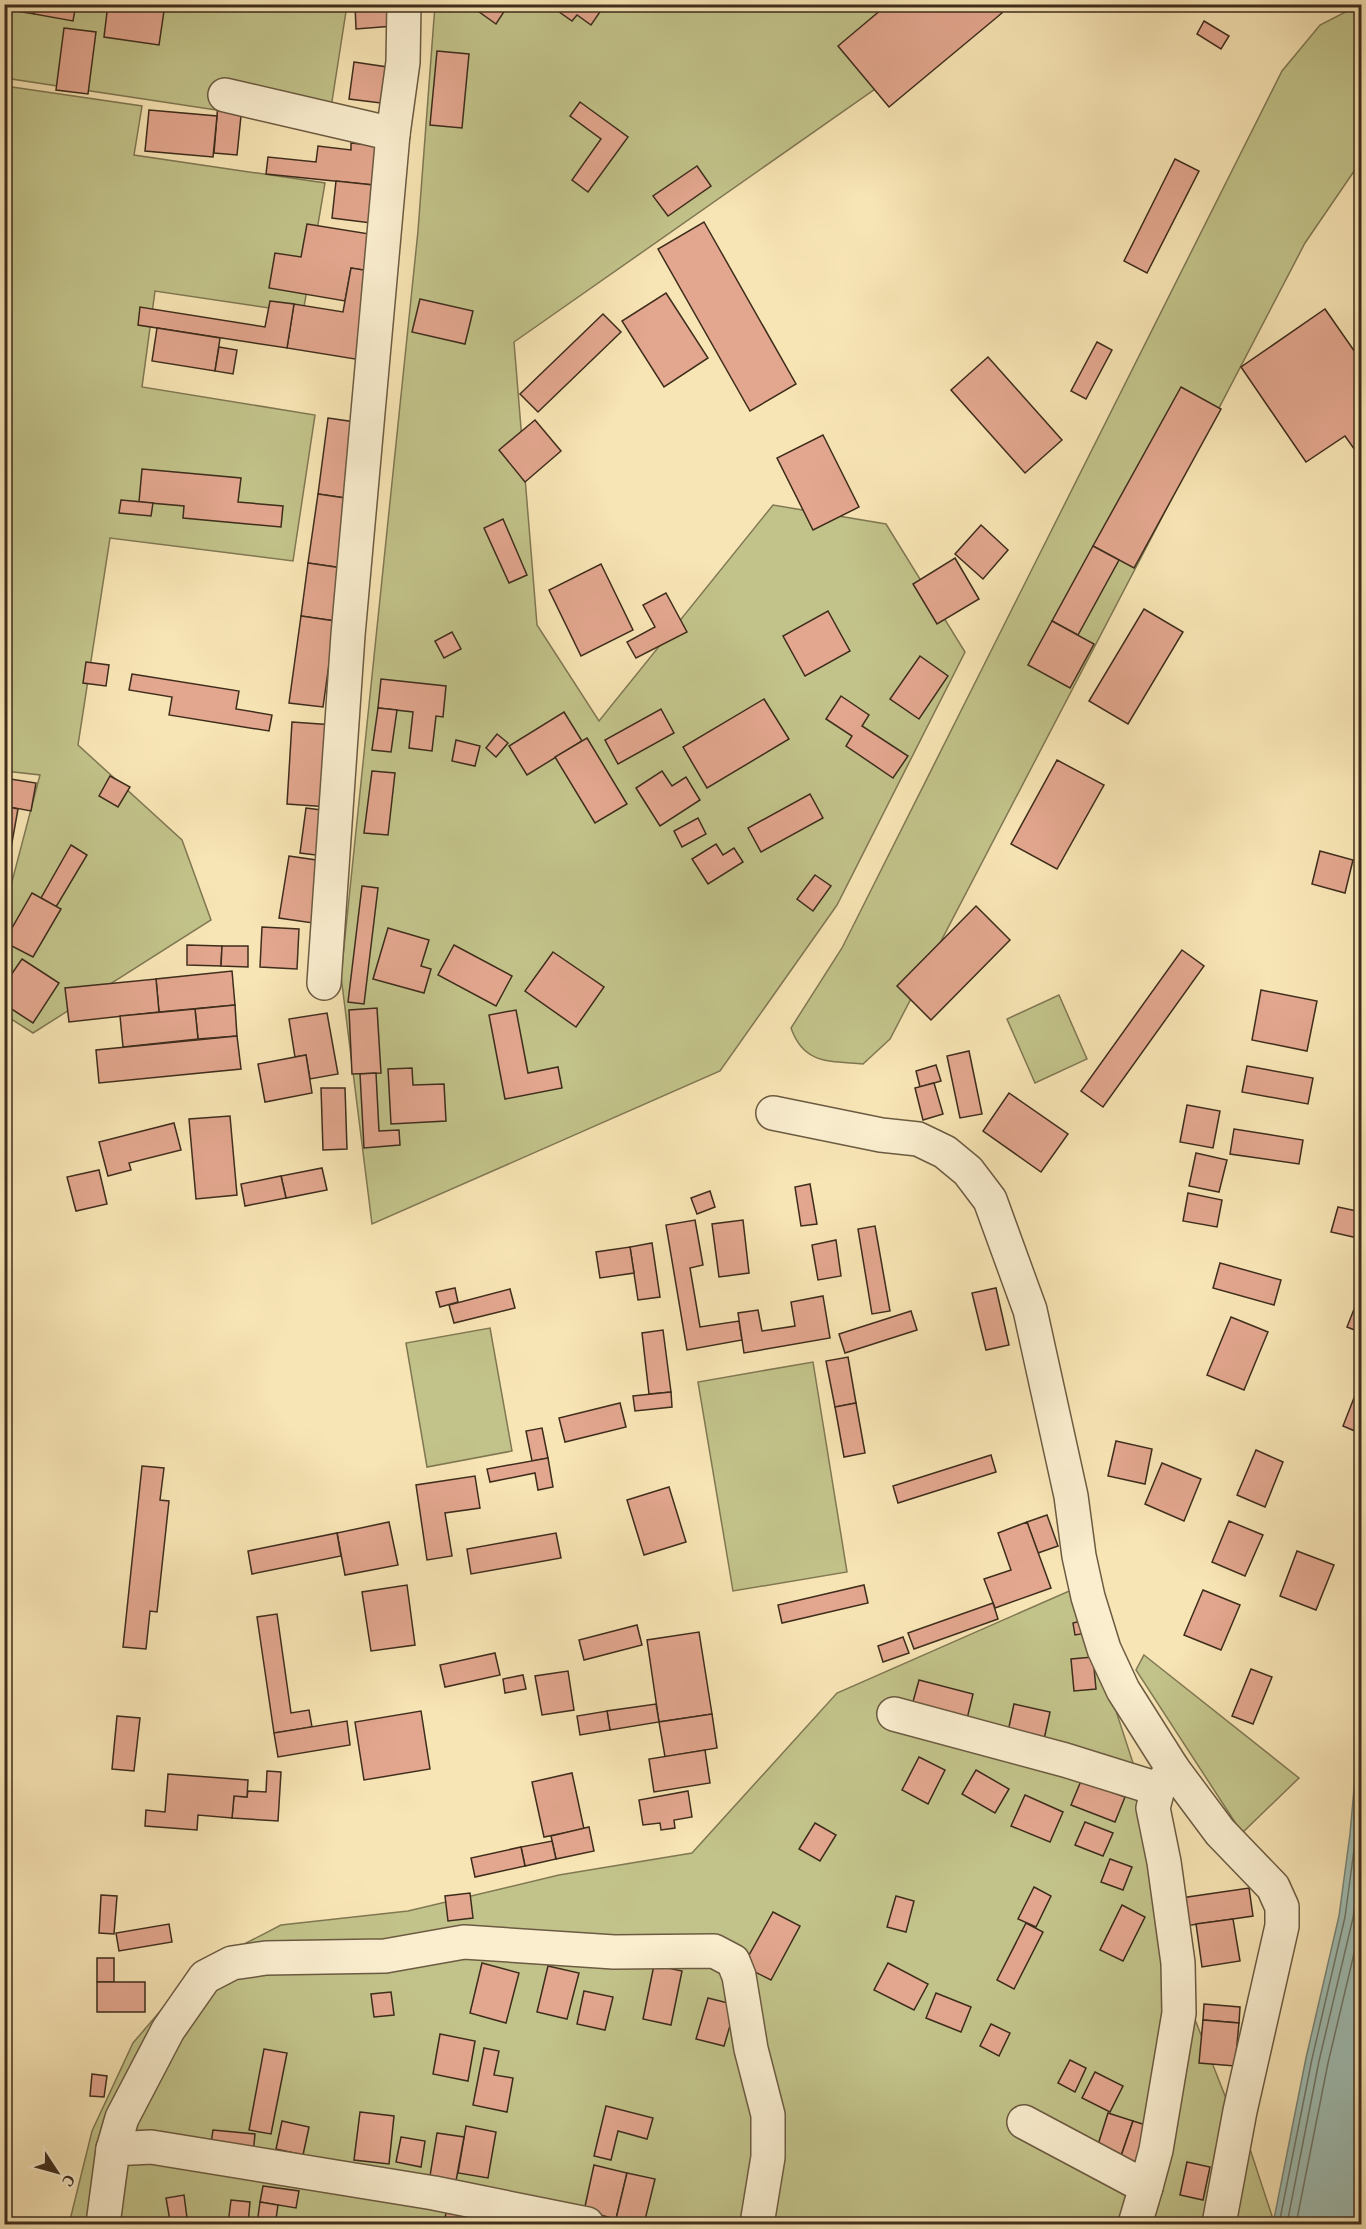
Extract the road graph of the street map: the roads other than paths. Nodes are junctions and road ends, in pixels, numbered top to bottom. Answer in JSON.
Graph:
{"nodes":[{"id":1,"x":404,"y":4,"type":"edge"},
{"id":2,"x":225,"y":95,"type":"dead end"},
{"id":3,"x":393,"y":134,"type":"junction"},
{"id":4,"x":324,"y":983,"type":"dead end"},
{"id":5,"x":773,"y":1113,"type":"dead end"},
{"id":6,"x":894,"y":1714,"type":"dead end"},
{"id":7,"x":1166,"y":1779,"type":"junction"},
{"id":8,"x":1024,"y":2122,"type":"dead end"},
{"id":9,"x":131,"y":2148,"type":"junction"},
{"id":10,"x":1146,"y":2187,"type":"junction"},
{"id":11,"x":103,"y":2224,"type":"edge"},
{"id":12,"x":587,"y":2224,"type":"edge"},
{"id":13,"x":757,"y":2224,"type":"edge"},
{"id":14,"x":1135,"y":2224,"type":"edge"},
{"id":15,"x":1219,"y":2224,"type":"edge"}],
"edges":[{"from":1,"to":3,"type":"street"},
{"from":2,"to":3,"type":"street"},
{"from":3,"to":4,"type":"street"},
{"from":5,"to":7,"type":"street"},
{"from":6,"to":7,"type":"street"},
{"from":7,"to":10,"type":"street"},
{"from":7,"to":15,"type":"street"},
{"from":8,"to":10,"type":"street"},
{"from":9,"to":11,"type":"street"},
{"from":9,"to":12,"type":"street"},
{"from":9,"to":13,"type":"street"},
{"from":10,"to":14,"type":"street"}]}
